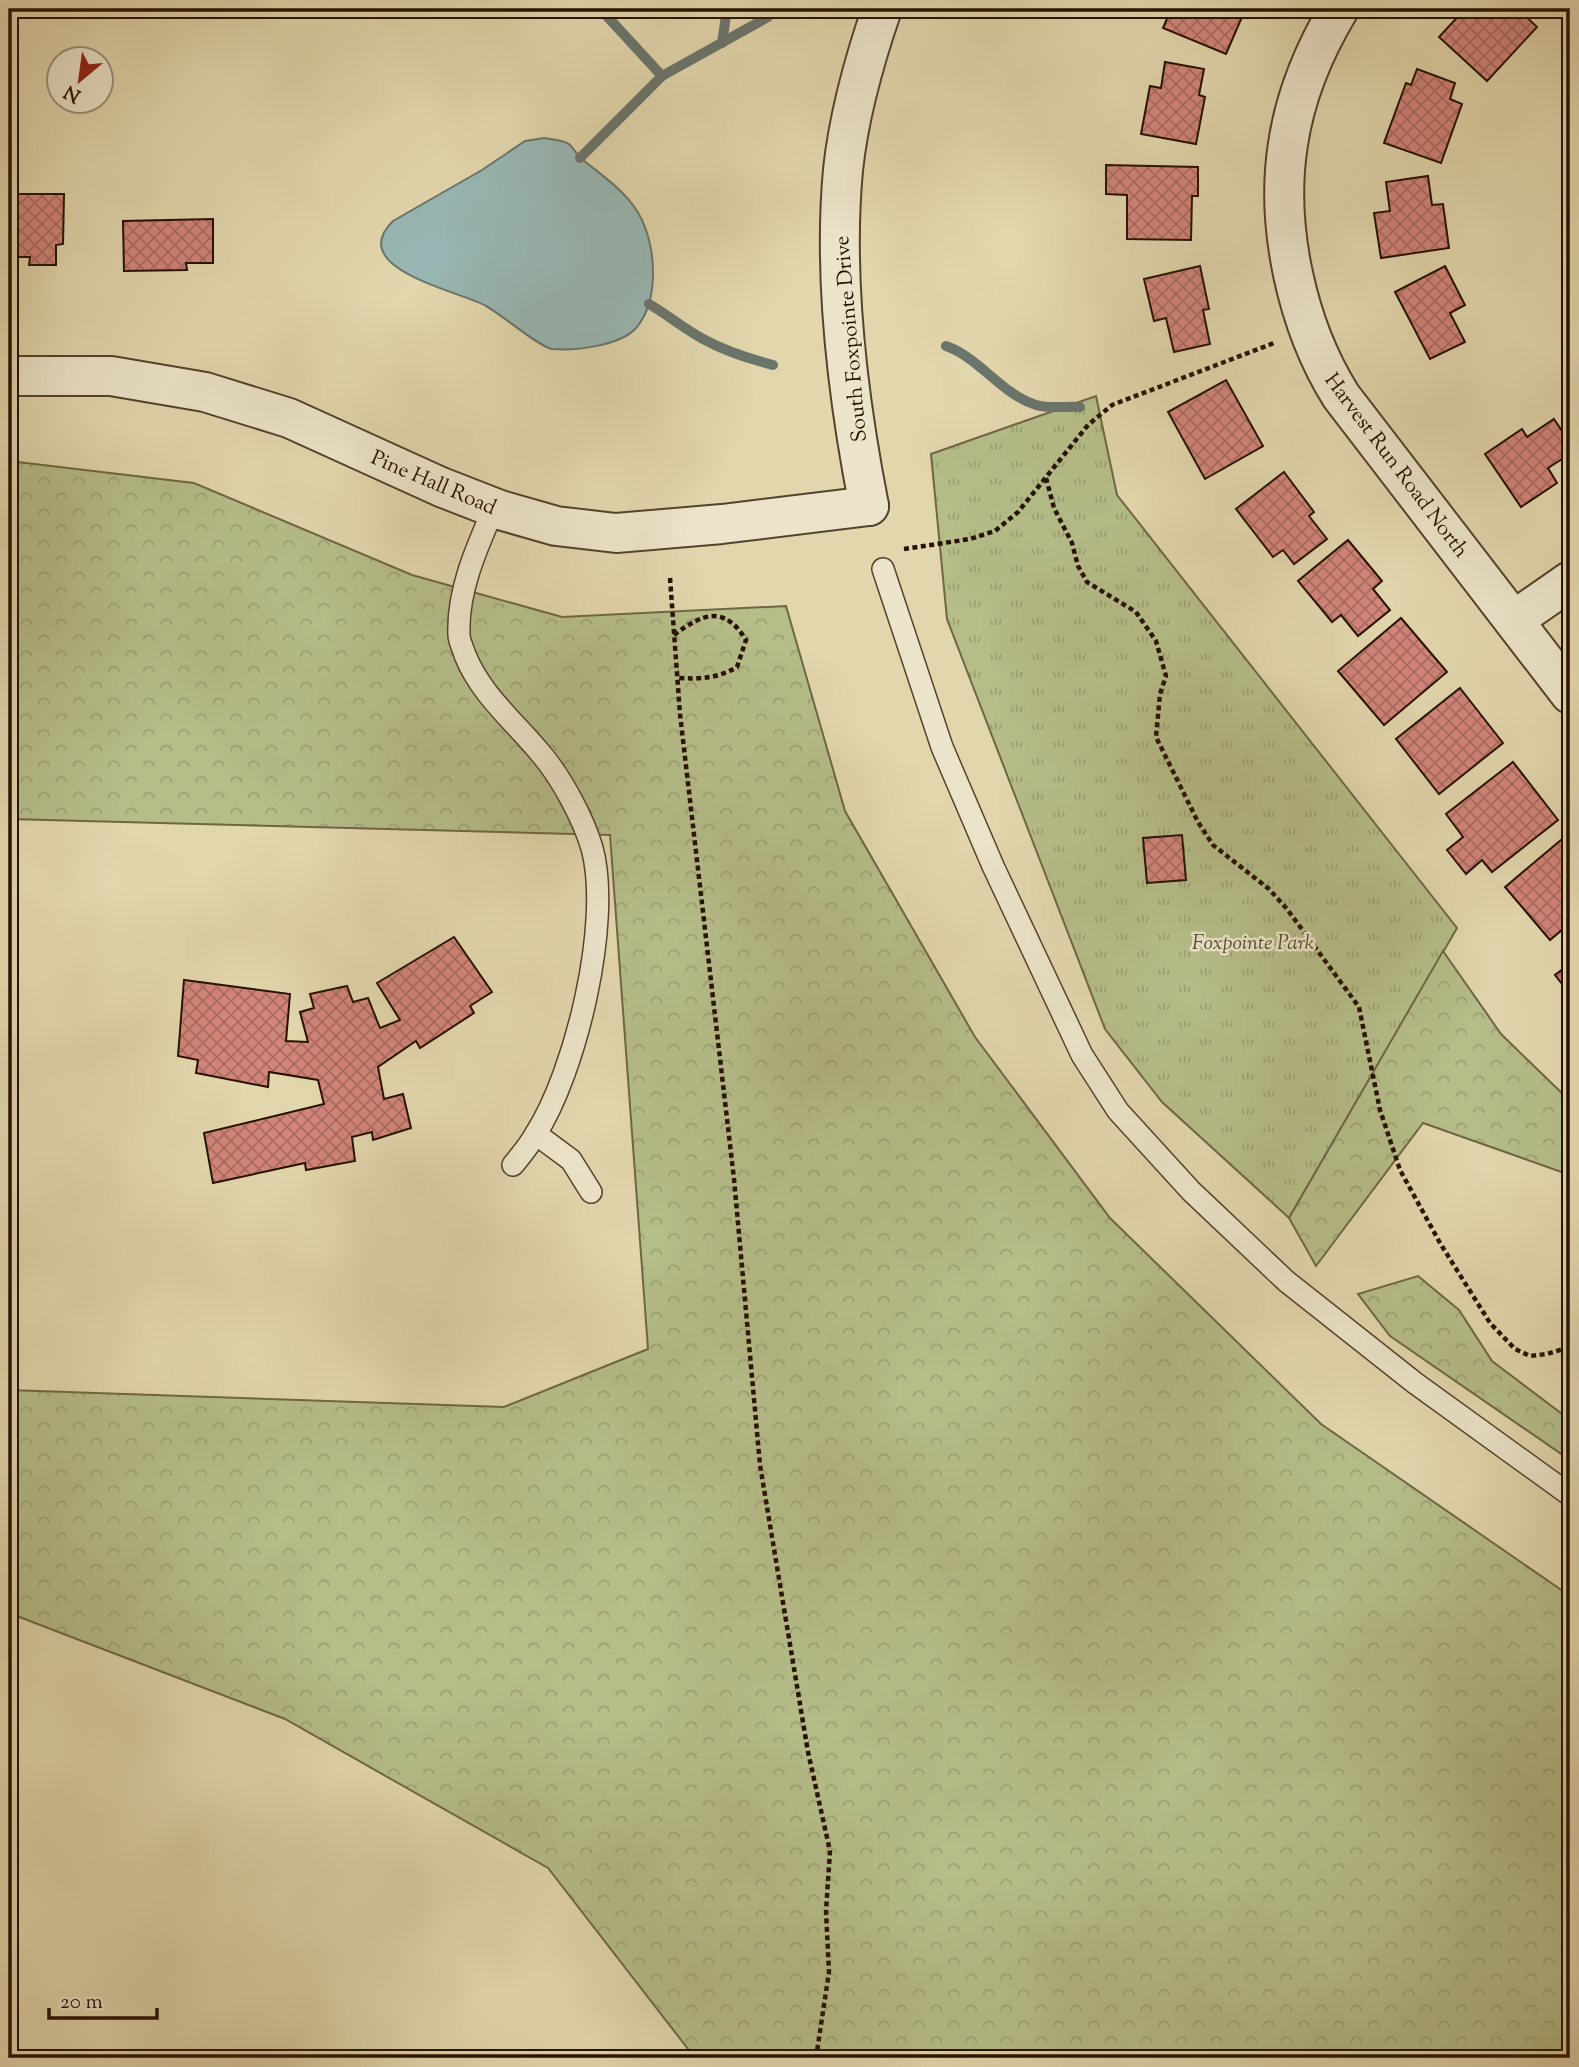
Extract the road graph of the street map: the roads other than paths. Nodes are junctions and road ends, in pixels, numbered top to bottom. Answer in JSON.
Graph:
{"nodes":[{"id":1,"x":882,"y":9,"type":"edge"},
{"id":2,"x":1339,"y":9,"type":"edge"},
{"id":3,"x":9,"y":376,"type":"edge"},
{"id":4,"x":869,"y":506,"type":"joint"},
{"id":5,"x":494,"y":508,"type":"junction"},
{"id":6,"x":883,"y":569,"type":"dead end"},
{"id":7,"x":1570,"y":581,"type":"edge"},
{"id":8,"x":1514,"y":620,"type":"junction"},
{"id":9,"x":1570,"y":694,"type":"edge"},
{"id":10,"x":536,"y":1134,"type":"junction"},
{"id":11,"x":513,"y":1165,"type":"dead end"},
{"id":12,"x":591,"y":1192,"type":"dead end"},
{"id":13,"x":1570,"y":1495,"type":"edge"}],
"edges":[{"from":1,"to":4,"type":"street","name":"South Foxpointe Drive"},
{"from":2,"to":8,"type":"street","name":"Harvest Run Road North"},
{"from":3,"to":5,"type":"street","name":"Pine Hall Road"},
{"from":4,"to":5,"type":"street","name":"Pine Hall Road"},
{"from":5,"to":10,"type":"lane"},
{"from":6,"to":13,"type":"lane"},
{"from":7,"to":8,"type":"street"},
{"from":8,"to":9,"type":"street","name":"Harvest Run Road North"},
{"from":10,"to":11,"type":"lane"},
{"from":10,"to":12,"type":"lane"}]}
